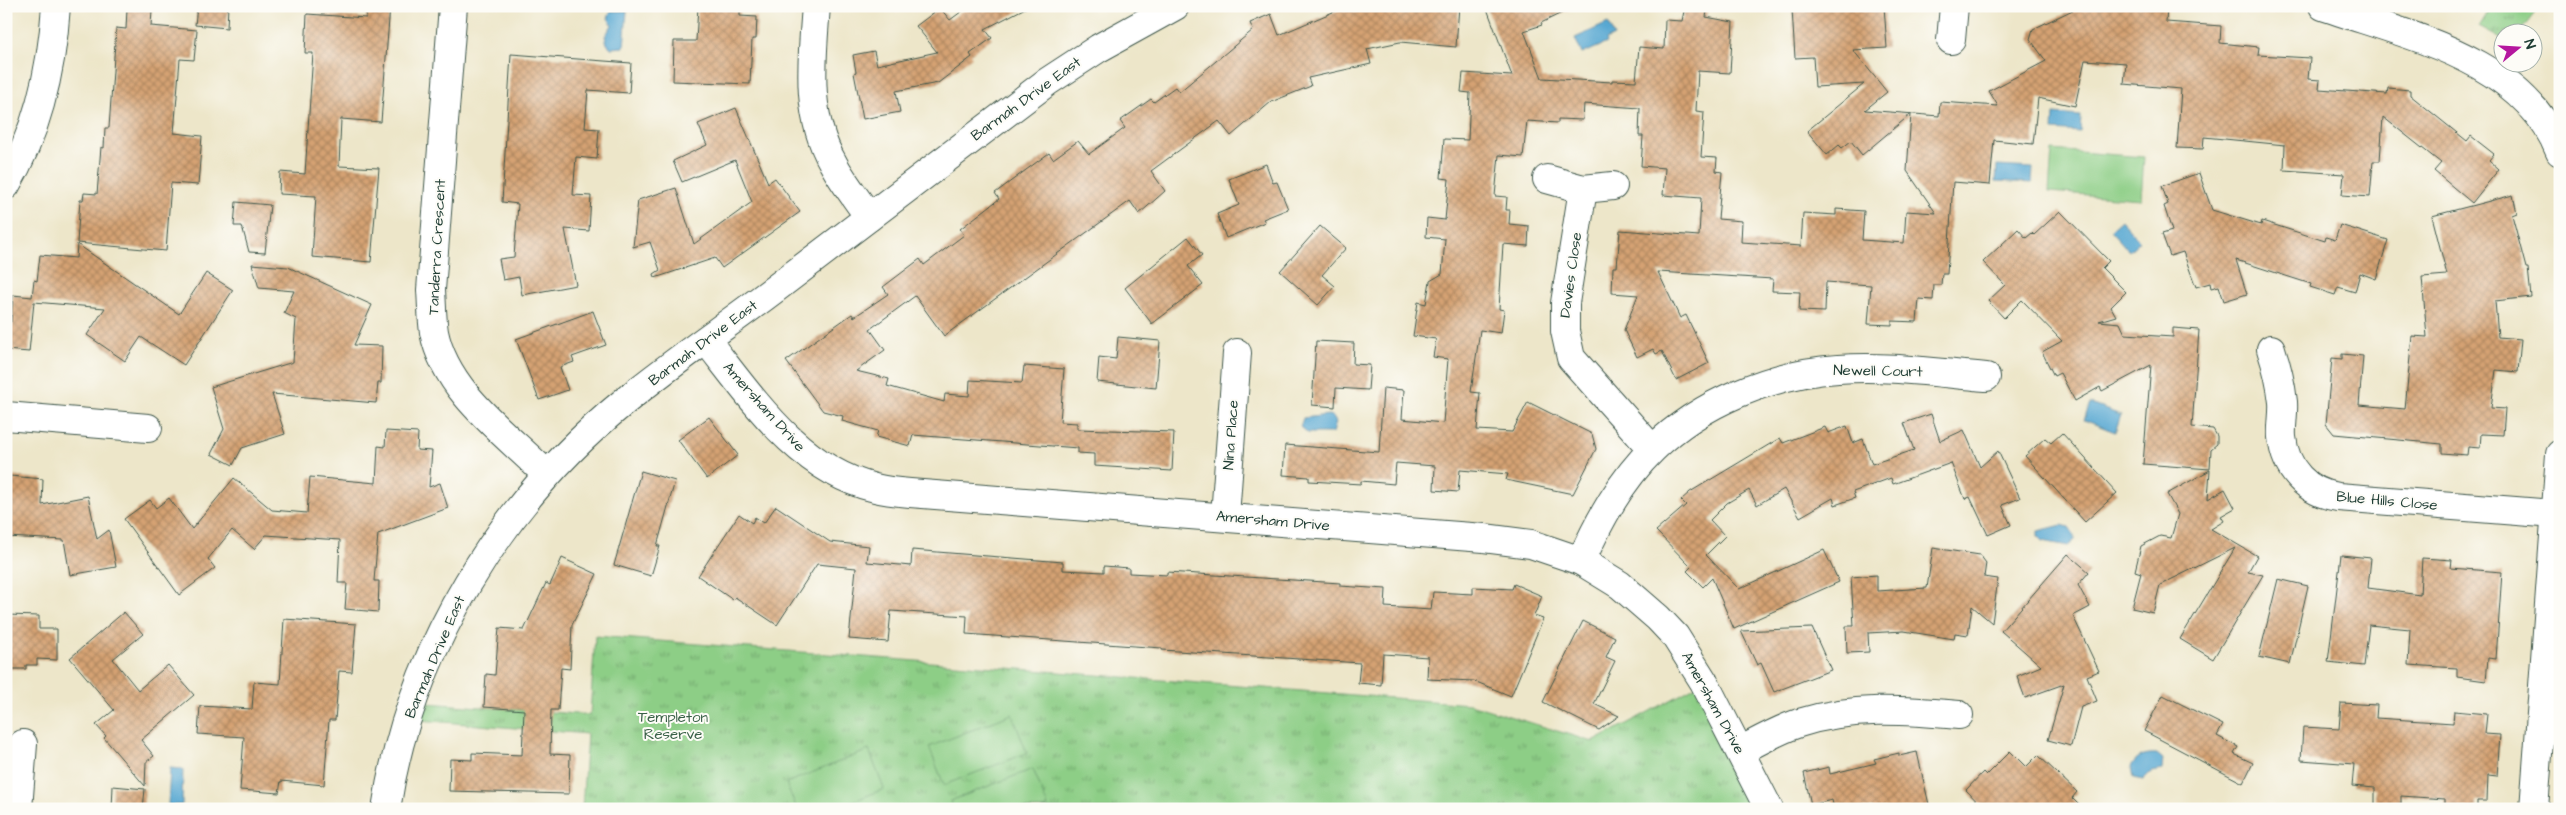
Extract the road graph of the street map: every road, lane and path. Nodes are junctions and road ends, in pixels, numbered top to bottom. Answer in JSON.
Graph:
{"nodes":[{"id":1,"x":56,"y":6,"type":"edge"},
{"id":2,"x":453,"y":6,"type":"edge"},
{"id":3,"x":816,"y":6,"type":"edge"},
{"id":4,"x":1175,"y":6,"type":"edge"},
{"id":5,"x":1954,"y":6,"type":"edge"},
{"id":6,"x":2323,"y":6,"type":"edge"},
{"id":7,"x":1951,"y":40,"type":"dead end"},
{"id":8,"x":2560,"y":152,"type":"edge"},
{"id":9,"x":1547,"y":180,"type":"dead end"},
{"id":10,"x":6,"y":185,"type":"edge"},
{"id":11,"x":1613,"y":186,"type":"dead end"},
{"id":12,"x":1583,"y":189,"type":"junction"},
{"id":13,"x":869,"y":217,"type":"junction"},
{"id":14,"x":706,"y":340,"type":"junction"},
{"id":15,"x":2270,"y":350,"type":"dead end"},
{"id":16,"x":1237,"y":353,"type":"dead end"},
{"id":17,"x":1986,"y":376,"type":"dead end"},
{"id":18,"x":6,"y":416,"type":"edge"},
{"id":19,"x":148,"y":428,"type":"dead end"},
{"id":20,"x":1652,"y":449,"type":"junction"},
{"id":21,"x":2560,"y":454,"type":"edge"},
{"id":22,"x":547,"y":475,"type":"junction"},
{"id":23,"x":2555,"y":514,"type":"junction"},
{"id":24,"x":1225,"y":516,"type":"junction"},
{"id":25,"x":1581,"y":561,"type":"junction"},
{"id":26,"x":2554,"y":616,"type":"edge"},
{"id":27,"x":1959,"y":715,"type":"dead end"},
{"id":28,"x":23,"y":744,"type":"dead end"},
{"id":29,"x":1740,"y":751,"type":"junction"},
{"id":30,"x":18,"y":809,"type":"edge"},
{"id":31,"x":386,"y":809,"type":"edge"},
{"id":32,"x":1769,"y":809,"type":"edge"},
{"id":33,"x":2534,"y":809,"type":"edge"}],
"edges":[{"from":1,"to":10,"type":"street"},
{"from":2,"to":22,"type":"street","name":"Tanderra Crescent"},
{"from":3,"to":13,"type":"street"},
{"from":4,"to":13,"type":"street","name":"Barmah Drive East"},
{"from":5,"to":7,"type":"street"},
{"from":6,"to":8,"type":"street"},
{"from":9,"to":12,"type":"street"},
{"from":11,"to":12,"type":"street"},
{"from":12,"to":20,"type":"street","name":"Davies Close"},
{"from":13,"to":14,"type":"street","name":"Barmah Drive East"},
{"from":14,"to":22,"type":"street","name":"Barmah Drive East"},
{"from":14,"to":24,"type":"street","name":"Amersham Drive"},
{"from":15,"to":23,"type":"street","name":"Blue Hills Close"},
{"from":16,"to":24,"type":"street","name":"Nina Place"},
{"from":17,"to":20,"type":"street","name":"Newell Court"},
{"from":18,"to":19,"type":"street"},
{"from":20,"to":25,"type":"street","name":"Newell Court"},
{"from":21,"to":23,"type":"street"},
{"from":22,"to":31,"type":"street","name":"Barmah Drive East"},
{"from":23,"to":26,"type":"street"},
{"from":24,"to":25,"type":"street","name":"Amersham Drive"},
{"from":25,"to":29,"type":"street","name":"Amersham Drive"},
{"from":26,"to":33,"type":"street"},
{"from":27,"to":29,"type":"street"},
{"from":28,"to":30,"type":"street"},
{"from":29,"to":32,"type":"street","name":"Amersham Drive"}]}
